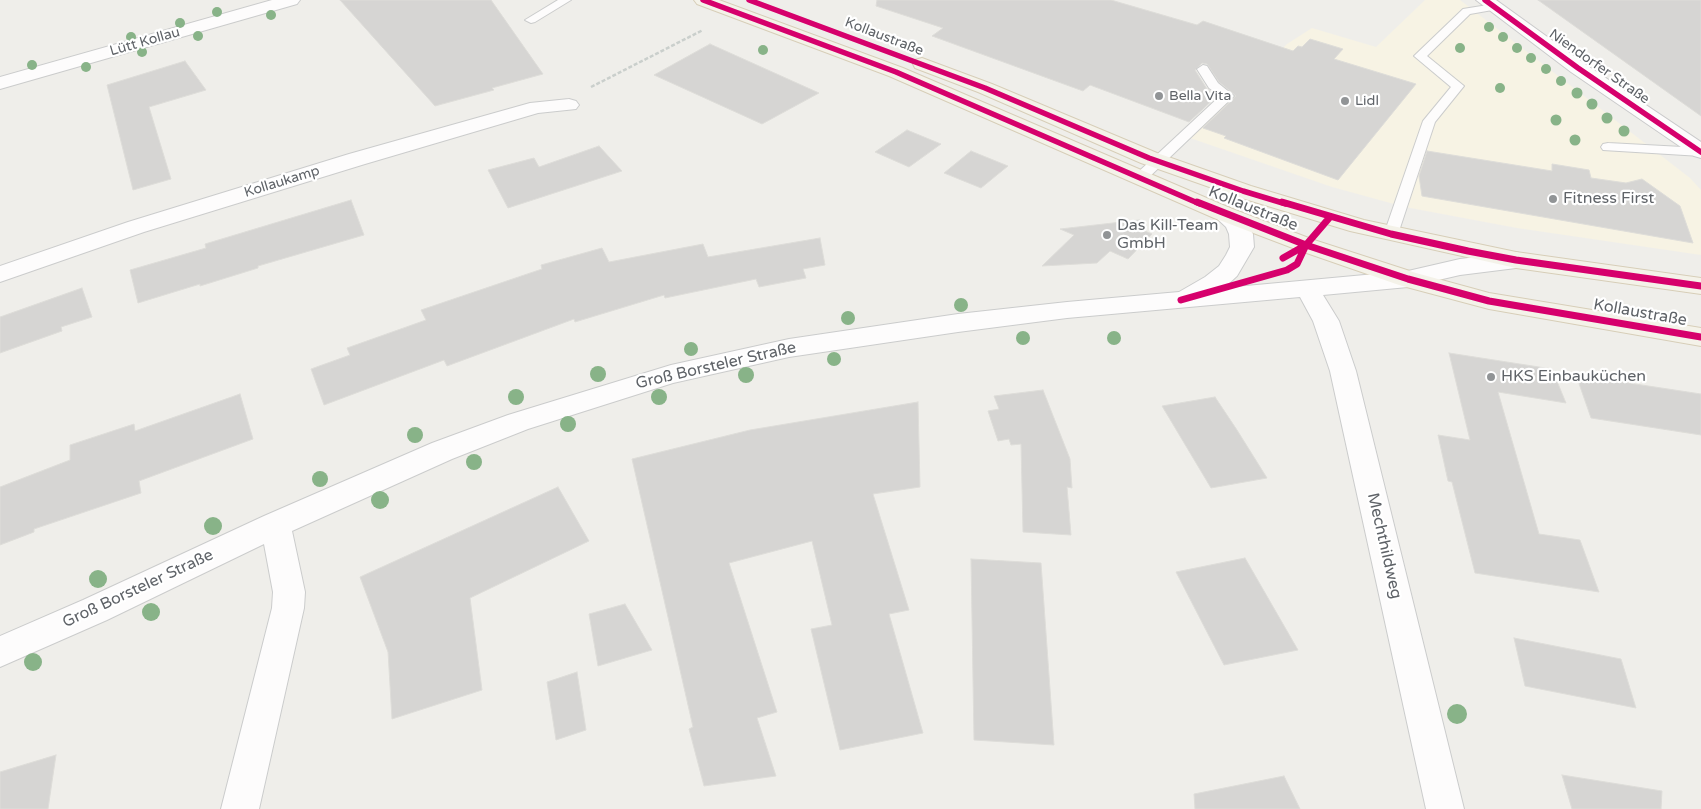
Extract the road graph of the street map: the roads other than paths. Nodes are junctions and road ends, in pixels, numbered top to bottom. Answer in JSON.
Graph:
{"nodes":[{"id":1,"x":291,"y":0,"type":"edge"},
{"id":2,"x":566,"y":0,"type":"edge"},
{"id":3,"x":703,"y":0,"type":"edge"},
{"id":4,"x":1489,"y":3,"type":"edge"},
{"id":5,"x":744,"y":6,"type":"edge"},
{"id":6,"x":531,"y":20,"type":"dead end"},
{"id":7,"x":1203,"y":69,"type":"dead end"},
{"id":8,"x":0,"y":83,"type":"edge"},
{"id":9,"x":569,"y":104,"type":"road end"},
{"id":10,"x":1608,"y":147,"type":"dead end"},
{"id":11,"x":1701,"y":152,"type":"edge"},
{"id":12,"x":1158,"y":161,"type":"junction"},
{"id":13,"x":1140,"y":178,"type":"junction"},
{"id":14,"x":1222,"y":212,"type":"junction"},
{"id":15,"x":1391,"y":234,"type":"junction"},
{"id":16,"x":1516,"y":260,"type":"junction"},
{"id":17,"x":0,"y":274,"type":"edge"},
{"id":18,"x":1408,"y":279,"type":"junction"},
{"id":19,"x":1701,"y":286,"type":"edge"},
{"id":20,"x":1307,"y":288,"type":"junction"},
{"id":21,"x":1181,"y":300,"type":"junction"},
{"id":22,"x":1701,"y":337,"type":"edge"},
{"id":23,"x":275,"y":525,"type":"junction"},
{"id":24,"x":0,"y":652,"type":"edge"},
{"id":25,"x":240,"y":809,"type":"edge"},
{"id":26,"x":1445,"y":809,"type":"edge"}],
"edges":[{"from":1,"to":8,"type":"street","name":"Lütt Kollau"},
{"from":2,"to":6,"type":"lane"},
{"from":3,"to":5,"type":"main road","name":"Kollaustraße"},
{"from":4,"to":11,"type":"street","name":"Niendorfer Straße"},
{"from":4,"to":15,"type":"lane"},
{"from":5,"to":12,"type":"main road","name":"Kollaustraße"},
{"from":5,"to":13,"type":"main road","name":"Kollaustraße"},
{"from":7,"to":12,"type":"lane"},
{"from":9,"to":17,"type":"street","name":"Kollaukamp"},
{"from":10,"to":11,"type":"lane"},
{"from":12,"to":13,"type":"lane"},
{"from":12,"to":15,"type":"main road","name":"Kollaustraße"},
{"from":13,"to":14,"type":"main road","name":"Kollaustraße"},
{"from":14,"to":18,"type":"main road","name":"Kollaustraße"},
{"from":14,"to":21,"type":"street","name":"Groß Borsteler Straße"},
{"from":15,"to":16,"type":"main road","name":"Kollaustraße"},
{"from":16,"to":18,"type":"street","name":"Groß Borsteler Straße"},
{"from":16,"to":19,"type":"main road","name":"Kollaustraße"},
{"from":18,"to":20,"type":"street","name":"Groß Borsteler Straße"},
{"from":18,"to":22,"type":"main road","name":"Kollaustraße"},
{"from":20,"to":21,"type":"street","name":"Groß Borsteler Straße"},
{"from":20,"to":26,"type":"street","name":"Mechthildweg"},
{"from":21,"to":23,"type":"street","name":"Groß Borsteler Straße"},
{"from":23,"to":24,"type":"street","name":"Groß Borsteler Straße"},
{"from":23,"to":25,"type":"street"}]}
